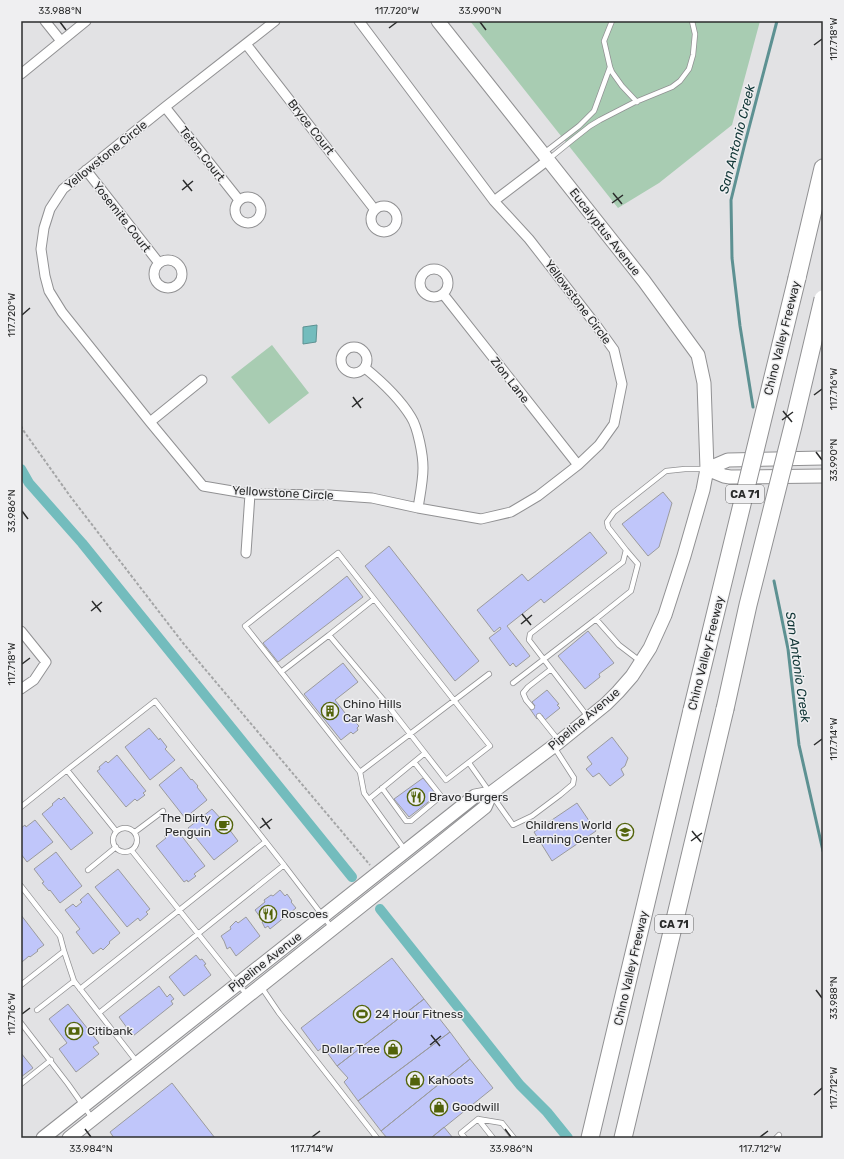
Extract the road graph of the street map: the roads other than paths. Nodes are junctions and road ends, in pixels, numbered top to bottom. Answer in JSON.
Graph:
{"nodes":[{"id":1,"x":45,"y":21,"type":"edge"},
{"id":2,"x":86,"y":21,"type":"edge"},
{"id":3,"x":275,"y":21,"type":"edge"},
{"id":4,"x":358,"y":21,"type":"edge"},
{"id":5,"x":438,"y":21,"type":"edge"},
{"id":6,"x":612,"y":21,"type":"edge"},
{"id":7,"x":692,"y":21,"type":"edge"},
{"id":8,"x":61,"y":41,"type":"junction"},
{"id":9,"x":246,"y":44,"type":"junction"},
{"id":10,"x":610,"y":67,"type":"junction"},
{"id":11,"x":21,"y":74,"type":"edge"},
{"id":12,"x":637,"y":102,"type":"junction"},
{"id":13,"x":165,"y":107,"type":"junction"},
{"id":14,"x":546,"y":157,"type":"junction"},
{"id":15,"x":823,"y":168,"type":"edge"},
{"id":16,"x":86,"y":170,"type":"junction"},
{"id":17,"x":239,"y":200,"type":"dead end"},
{"id":18,"x":494,"y":201,"type":"junction"},
{"id":19,"x":375,"y":210,"type":"dead end"},
{"id":20,"x":159,"y":263,"type":"dead end"},
{"id":21,"x":443,"y":294,"type":"dead end"},
{"id":22,"x":823,"y":299,"type":"edge"},
{"id":23,"x":365,"y":368,"type":"dead end"},
{"id":24,"x":202,"y":380,"type":"dead end"},
{"id":25,"x":150,"y":422,"type":"junction"},
{"id":26,"x":823,"y":458,"type":"edge"},
{"id":27,"x":578,"y":465,"type":"junction"},
{"id":28,"x":707,"y":469,"type":"junction"},
{"id":29,"x":823,"y":476,"type":"edge"},
{"id":30,"x":250,"y":494,"type":"junction"},
{"id":31,"x":418,"y":508,"type":"junction"},
{"id":32,"x":626,"y":550,"type":"junction"},
{"id":33,"x":246,"y":553,"type":"dead end"},
{"id":34,"x":374,"y":599,"type":"junction"},
{"id":35,"x":596,"y":619,"type":"junction"},
{"id":36,"x":21,"y":631,"type":"edge"},
{"id":37,"x":329,"y":635,"type":"junction"},
{"id":38,"x":544,"y":659,"type":"junction"},
{"id":39,"x":641,"y":662,"type":"junction"},
{"id":40,"x":551,"y":669,"type":"junction"},
{"id":41,"x":281,"y":672,"type":"junction"},
{"id":42,"x":489,"y":674,"type":"dead end"},
{"id":43,"x":513,"y":683,"type":"dead end"},
{"id":44,"x":21,"y":689,"type":"edge"},
{"id":45,"x":455,"y":701,"type":"junction"},
{"id":46,"x":532,"y":707,"type":"dead end"},
{"id":47,"x":539,"y":716,"type":"dead end"},
{"id":48,"x":590,"y":718,"type":"junction"},
{"id":49,"x":410,"y":734,"type":"junction"},
{"id":50,"x":556,"y":744,"type":"junction"},
{"id":51,"x":425,"y":753,"type":"junction"},
{"id":52,"x":414,"y":762,"type":"junction"},
{"id":53,"x":469,"y":763,"type":"junction"},
{"id":54,"x":67,"y":770,"type":"junction"},
{"id":55,"x":360,"y":772,"type":"junction"},
{"id":56,"x":382,"y":788,"type":"junction"},
{"id":57,"x":491,"y":792,"type":"junction"},
{"id":58,"x":369,"y":799,"type":"junction"},
{"id":59,"x":21,"y":807,"type":"edge"},
{"id":60,"x":163,"y":811,"type":"dead end"},
{"id":61,"x":116,"y":831,"type":"junction"},
{"id":62,"x":135,"y":832,"type":"junction"},
{"id":63,"x":265,"y":842,"type":"junction"},
{"id":64,"x":116,"y":848,"type":"junction"},
{"id":65,"x":132,"y":850,"type":"junction"},
{"id":66,"x":405,"y":850,"type":"junction"},
{"id":67,"x":284,"y":865,"type":"junction"},
{"id":68,"x":88,"y":870,"type":"dead end"},
{"id":69,"x":21,"y":886,"type":"edge"},
{"id":70,"x":178,"y":910,"type":"junction"},
{"id":71,"x":323,"y":916,"type":"junction"},
{"id":72,"x":332,"y":928,"type":"junction"},
{"id":73,"x":198,"y":934,"type":"junction"},
{"id":74,"x":64,"y":951,"type":"junction"},
{"id":75,"x":74,"y":981,"type":"junction"},
{"id":76,"x":238,"y":984,"type":"junction"},
{"id":77,"x":21,"y":985,"type":"edge"},
{"id":78,"x":261,"y":986,"type":"junction"},
{"id":79,"x":80,"y":989,"type":"junction"},
{"id":80,"x":248,"y":997,"type":"junction"},
{"id":81,"x":37,"y":1010,"type":"dead end"},
{"id":82,"x":99,"y":1013,"type":"junction"},
{"id":83,"x":21,"y":1023,"type":"edge"},
{"id":84,"x":50,"y":1060,"type":"junction"},
{"id":85,"x":138,"y":1062,"type":"junction"},
{"id":86,"x":21,"y":1084,"type":"edge"},
{"id":87,"x":83,"y":1106,"type":"junction"},
{"id":88,"x":92,"y":1119,"type":"junction"},
{"id":89,"x":478,"y":1119,"type":"junction"},
{"id":90,"x":43,"y":1138,"type":"edge"},
{"id":91,"x":69,"y":1138,"type":"edge"},
{"id":92,"x":377,"y":1138,"type":"edge"},
{"id":93,"x":465,"y":1138,"type":"edge"},
{"id":94,"x":493,"y":1138,"type":"edge"},
{"id":95,"x":514,"y":1138,"type":"edge"},
{"id":96,"x":590,"y":1138,"type":"edge"},
{"id":97,"x":623,"y":1138,"type":"edge"}],
"edges":[{"from":1,"to":8,"type":"street"},
{"from":2,"to":8,"type":"street"},
{"from":3,"to":9,"type":"street","name":"Yellowstone Circle"},
{"from":4,"to":18,"type":"street","name":"Yellowstone Circle"},
{"from":5,"to":14,"type":"main road","name":"Eucalyptus Avenue"},
{"from":6,"to":10,"type":"lane"},
{"from":7,"to":12,"type":"lane"},
{"from":8,"to":11,"type":"street"},
{"from":9,"to":13,"type":"street","name":"Yellowstone Circle"},
{"from":9,"to":19,"type":"street","name":"Bryce Court"},
{"from":10,"to":12,"type":"lane"},
{"from":10,"to":14,"type":"lane"},
{"from":12,"to":14,"type":"lane"},
{"from":13,"to":16,"type":"street","name":"Yellowstone Circle"},
{"from":13,"to":17,"type":"street","name":"Teton Court"},
{"from":14,"to":18,"type":"street"},
{"from":14,"to":28,"type":"main road","name":"Eucalyptus Avenue"},
{"from":15,"to":96,"type":"highway","name":"Chino Valley Freeway","number":"CA 71","bridge":true},
{"from":16,"to":20,"type":"street","name":"Yosemite Court"},
{"from":16,"to":25,"type":"street","name":"Yellowstone Circle"},
{"from":18,"to":27,"type":"street","name":"Yellowstone Circle"},
{"from":21,"to":27,"type":"street","name":"Zion Lane"},
{"from":22,"to":97,"type":"highway","number":"CA 71","bridge":true},
{"from":23,"to":31,"type":"street"},
{"from":24,"to":25,"type":"street"},
{"from":25,"to":30,"type":"street","name":"Yellowstone Circle"},
{"from":26,"to":28,"type":"main road"},
{"from":27,"to":31,"type":"street","name":"Yellowstone Circle"},
{"from":28,"to":29,"type":"main road"},
{"from":28,"to":32,"type":"lane"},
{"from":28,"to":39,"type":"main road","name":"Pipeline Avenue"},
{"from":30,"to":31,"type":"street","name":"Yellowstone Circle"},
{"from":30,"to":33,"type":"street"},
{"from":32,"to":35,"type":"lane"},
{"from":32,"to":38,"type":"lane"},
{"from":34,"to":37,"type":"lane"},
{"from":34,"to":41,"type":"lane"},
{"from":34,"to":45,"type":"lane"},
{"from":35,"to":38,"type":"lane"},
{"from":35,"to":39,"type":"lane"},
{"from":36,"to":44,"type":"street"},
{"from":37,"to":41,"type":"lane"},
{"from":37,"to":49,"type":"lane"},
{"from":38,"to":40,"type":"lane"},
{"from":38,"to":43,"type":"lane"},
{"from":39,"to":48,"type":"main road","name":"Pipeline Avenue"},
{"from":40,"to":46,"type":"lane"},
{"from":40,"to":48,"type":"lane"},
{"from":41,"to":55,"type":"lane"},
{"from":42,"to":45,"type":"lane"},
{"from":45,"to":49,"type":"lane"},
{"from":45,"to":53,"type":"lane"},
{"from":47,"to":50,"type":"lane"},
{"from":48,"to":50,"type":"main road","name":"Pipeline Avenue"},
{"from":49,"to":51,"type":"lane"},
{"from":49,"to":55,"type":"lane"},
{"from":50,"to":57,"type":"main road","name":"Pipeline Avenue"},
{"from":50,"to":57,"type":"lane"},
{"from":51,"to":52,"type":"lane"},
{"from":51,"to":53,"type":"lane"},
{"from":52,"to":56,"type":"lane"},
{"from":52,"to":56,"type":"lane"},
{"from":53,"to":57,"type":"lane"},
{"from":54,"to":59,"type":"lane"},
{"from":54,"to":61,"type":"lane"},
{"from":54,"to":63,"type":"lane"},
{"from":55,"to":58,"type":"lane"},
{"from":56,"to":58,"type":"lane"},
{"from":57,"to":66,"type":"main road","name":"Pipeline Avenue"},
{"from":57,"to":72,"type":"main road","name":"Pipeline Avenue"},
{"from":58,"to":66,"type":"lane"},
{"from":60,"to":62,"type":"lane"},
{"from":61,"to":62,"type":"lane"},
{"from":61,"to":64,"type":"lane"},
{"from":62,"to":65,"type":"lane"},
{"from":63,"to":67,"type":"lane"},
{"from":63,"to":70,"type":"lane"},
{"from":64,"to":65,"type":"lane"},
{"from":64,"to":68,"type":"lane"},
{"from":65,"to":70,"type":"lane"},
{"from":66,"to":71,"type":"main road","name":"Pipeline Avenue"},
{"from":67,"to":71,"type":"lane"},
{"from":67,"to":73,"type":"lane"},
{"from":69,"to":74,"type":"lane"},
{"from":70,"to":73,"type":"lane"},
{"from":70,"to":79,"type":"lane"},
{"from":71,"to":72,"type":"lane"},
{"from":71,"to":76,"type":"main road","name":"Pipeline Avenue"},
{"from":72,"to":78,"type":"main road","name":"Pipeline Avenue"},
{"from":73,"to":76,"type":"lane"},
{"from":73,"to":82,"type":"lane"},
{"from":74,"to":75,"type":"lane"},
{"from":74,"to":77,"type":"lane"},
{"from":75,"to":79,"type":"lane"},
{"from":75,"to":81,"type":"lane"},
{"from":76,"to":80,"type":"lane"},
{"from":76,"to":85,"type":"main road","name":"Pipeline Avenue"},
{"from":78,"to":80,"type":"main road","name":"Pipeline Avenue"},
{"from":78,"to":92,"type":"lane"},
{"from":79,"to":82,"type":"lane"},
{"from":80,"to":88,"type":"main road","name":"Pipeline Avenue"},
{"from":82,"to":85,"type":"lane"},
{"from":83,"to":84,"type":"lane"},
{"from":84,"to":86,"type":"lane"},
{"from":84,"to":87,"type":"lane"},
{"from":85,"to":87,"type":"main road","name":"Pipeline Avenue"},
{"from":87,"to":88,"type":"lane"},
{"from":87,"to":90,"type":"main road","name":"Pipeline Avenue"},
{"from":88,"to":91,"type":"main road","name":"Pipeline Avenue"},
{"from":89,"to":93,"type":"lane"},
{"from":89,"to":94,"type":"lane"},
{"from":89,"to":95,"type":"lane"}]}
